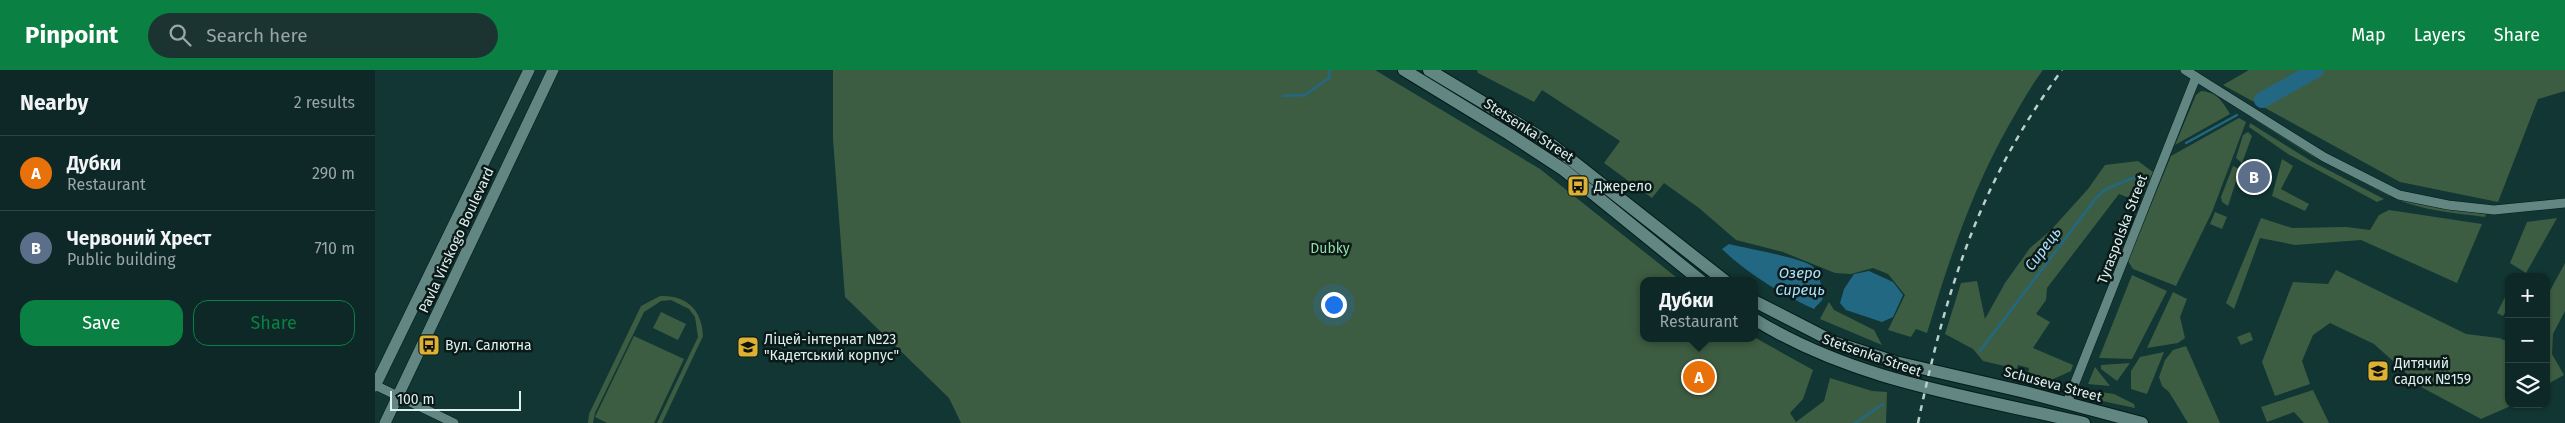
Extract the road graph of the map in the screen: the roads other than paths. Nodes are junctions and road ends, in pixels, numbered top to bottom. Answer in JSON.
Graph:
{"nodes":[{"id":1,"x":529,"y":70,"type":"edge"},
{"id":2,"x":553,"y":70,"type":"edge"},
{"id":3,"x":1403,"y":70,"type":"edge"},
{"id":4,"x":1429,"y":70,"type":"edge"},
{"id":5,"x":2185,"y":70,"type":"edge"},
{"id":6,"x":2196,"y":77,"type":"junction"},
{"id":7,"x":2565,"y":203,"type":"edge"},
{"id":8,"x":1696,"y":277,"type":"edge"},
{"id":9,"x":1720,"y":277,"type":"edge"},
{"id":10,"x":1758,"y":302,"type":"edge"},
{"id":11,"x":1758,"y":321,"type":"edge"},
{"id":12,"x":1955,"y":376,"type":"joint"},
{"id":13,"x":375,"y":385,"type":"edge"},
{"id":14,"x":398,"y":396,"type":"junction"},
{"id":15,"x":2067,"y":403,"type":"junction"},
{"id":16,"x":385,"y":423,"type":"edge"},
{"id":17,"x":454,"y":423,"type":"edge"},
{"id":18,"x":2084,"y":423,"type":"edge"},
{"id":19,"x":2142,"y":423,"type":"edge"}],
"edges":[{"from":1,"to":13,"type":"street","name":"Pavla Virskogo Boulevard"},
{"from":2,"to":14,"type":"street","name":"Pavla Virskogo Boulevard"},
{"from":3,"to":8,"type":"main road","name":"Stetsenka Street"},
{"from":4,"to":9,"type":"main road","name":"Stetsenka Street"},
{"from":5,"to":6,"type":"street"},
{"from":6,"to":7,"type":"street"},
{"from":6,"to":15,"type":"street","name":"Tyraspolska Street"},
{"from":10,"to":12,"type":"main road","name":"Stetsenka Street"},
{"from":11,"to":18,"type":"main road","name":"Stetsenka Street"},
{"from":12,"to":15,"type":"main road","name":"Schuseva Street"},
{"from":13,"to":14,"type":"street"},
{"from":14,"to":16,"type":"street","name":"Pavla Virskogo Boulevard"},
{"from":14,"to":17,"type":"street"},
{"from":15,"to":19,"type":"main road","name":"Schuseva Street"}]}
